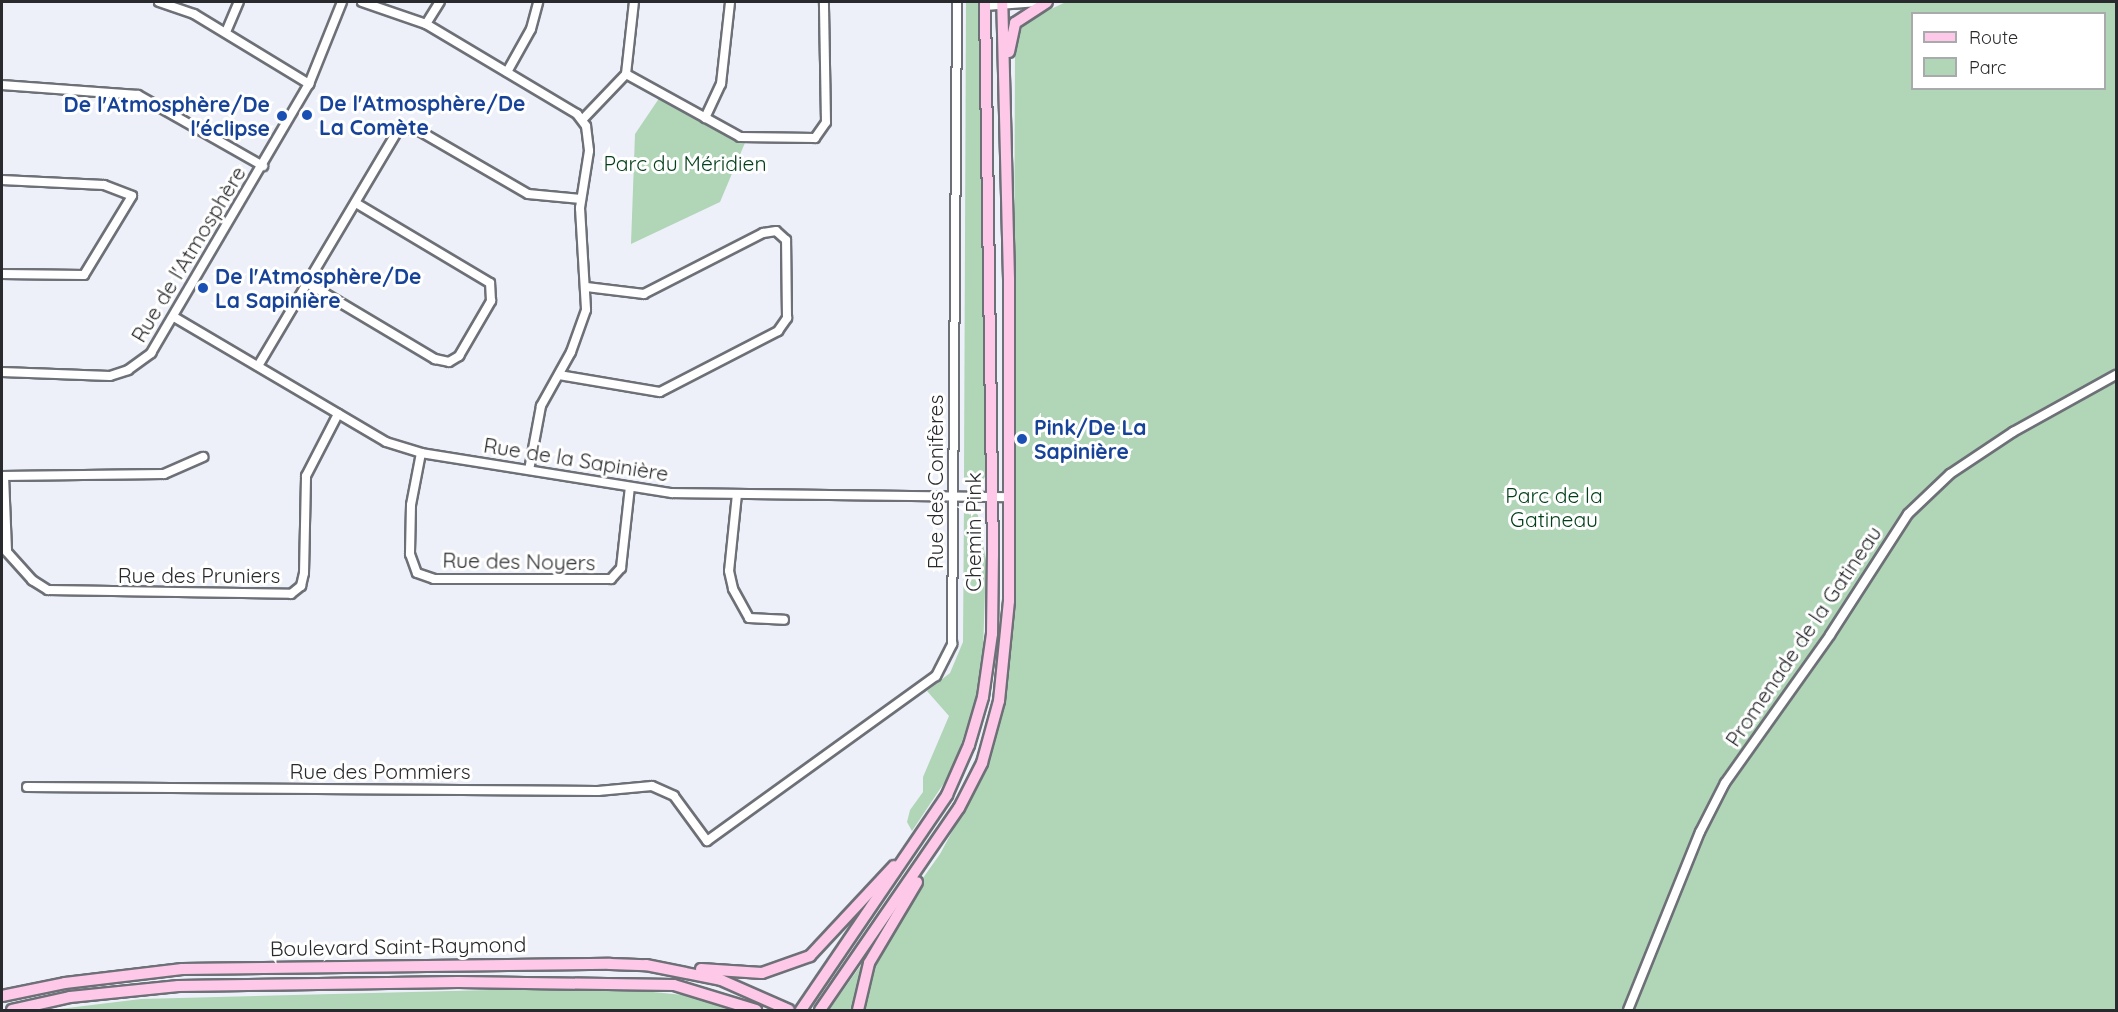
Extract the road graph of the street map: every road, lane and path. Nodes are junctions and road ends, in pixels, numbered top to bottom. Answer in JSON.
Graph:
{"nodes":[{"id":1,"x":159,"y":2,"type":"edge"},
{"id":2,"x":239,"y":2,"type":"edge"},
{"id":3,"x":342,"y":2,"type":"edge"},
{"id":4,"x":362,"y":2,"type":"edge"},
{"id":5,"x":440,"y":2,"type":"edge"},
{"id":6,"x":538,"y":2,"type":"edge"},
{"id":7,"x":634,"y":2,"type":"edge"},
{"id":8,"x":730,"y":2,"type":"edge"},
{"id":9,"x":824,"y":2,"type":"edge"},
{"id":10,"x":957,"y":2,"type":"edge"},
{"id":11,"x":1038,"y":2,"type":"edge"},
{"id":12,"x":1047,"y":2,"type":"edge"},
{"id":13,"x":1002,"y":3,"type":"edge"},
{"id":14,"x":985,"y":4,"type":"edge"},
{"id":15,"x":426,"y":24,"type":"junction"},
{"id":16,"x":226,"y":32,"type":"junction"},
{"id":17,"x":507,"y":72,"type":"junction"},
{"id":18,"x":626,"y":74,"type":"junction"},
{"id":19,"x":309,"y":84,"type":"junction"},
{"id":20,"x":2,"y":85,"type":"edge"},
{"id":21,"x":705,"y":118,"type":"junction"},
{"id":22,"x":583,"y":119,"type":"junction"},
{"id":23,"x":263,"y":166,"type":"junction"},
{"id":24,"x":2,"y":180,"type":"edge"},
{"id":25,"x":1008,"y":193,"type":"junction"},
{"id":26,"x":580,"y":199,"type":"junction"},
{"id":27,"x":356,"y":203,"type":"junction"},
{"id":28,"x":2,"y":274,"type":"edge"},
{"id":29,"x":309,"y":284,"type":"junction"},
{"id":30,"x":586,"y":287,"type":"junction"},
{"id":31,"x":174,"y":317,"type":"junction"},
{"id":32,"x":258,"y":366,"type":"junction"},
{"id":33,"x":2,"y":372,"type":"edge"},
{"id":34,"x":559,"y":375,"type":"junction"},
{"id":35,"x":2116,"y":375,"type":"edge"},
{"id":36,"x":338,"y":414,"type":"junction"},
{"id":37,"x":421,"y":453,"type":"junction"},
{"id":38,"x":203,"y":457,"type":"dead end"},
{"id":39,"x":529,"y":470,"type":"junction"},
{"id":40,"x":3,"y":476,"type":"edge"},
{"id":41,"x":630,"y":486,"type":"junction"},
{"id":42,"x":737,"y":494,"type":"junction"},
{"id":43,"x":992,"y":496,"type":"junction"},
{"id":44,"x":953,"y":497,"type":"junction"},
{"id":45,"x":1008,"y":497,"type":"junction"},
{"id":46,"x":784,"y":620,"type":"dead end"},
{"id":47,"x":27,"y":787,"type":"dead end"},
{"id":48,"x":919,"y":839,"type":"junction"},
{"id":49,"x":707,"y":841,"type":"joint"},
{"id":50,"x":938,"y":844,"type":"junction"},
{"id":51,"x":646,"y":965,"type":"junction"},
{"id":52,"x":2,"y":996,"type":"edge"},
{"id":53,"x":12,"y":1011,"type":"edge"},
{"id":54,"x":756,"y":1011,"type":"edge"},
{"id":55,"x":789,"y":1011,"type":"edge"},
{"id":56,"x":801,"y":1011,"type":"edge"},
{"id":57,"x":820,"y":1011,"type":"edge"},
{"id":58,"x":858,"y":1011,"type":"edge"},
{"id":59,"x":1628,"y":1011,"type":"edge"}],
"edges":[{"from":1,"to":16,"type":"street"},
{"from":2,"to":16,"type":"street"},
{"from":3,"to":19,"type":"street","name":"Rue de l'Atmosphère"},
{"from":4,"to":15,"type":"street"},
{"from":5,"to":15,"type":"street"},
{"from":6,"to":17,"type":"street"},
{"from":7,"to":18,"type":"street"},
{"from":8,"to":21,"type":"street"},
{"from":9,"to":21,"type":"street"},
{"from":10,"to":44,"type":"street","name":"Rue des Conifères"},
{"from":11,"to":13,"type":"street"},
{"from":12,"to":25,"type":"main road"},
{"from":13,"to":14,"type":"street"},
{"from":13,"to":25,"type":"main road","name":"Chemin Pink"},
{"from":14,"to":43,"type":"main road","name":"Chemin Pink"},
{"from":15,"to":17,"type":"street"},
{"from":16,"to":19,"type":"street"},
{"from":17,"to":22,"type":"street"},
{"from":18,"to":21,"type":"street"},
{"from":18,"to":22,"type":"street"},
{"from":19,"to":23,"type":"street","name":"Rue de l'Atmosphère"},
{"from":20,"to":23,"type":"street"},
{"from":22,"to":26,"type":"street"},
{"from":23,"to":31,"type":"street","name":"Rue de l'Atmosphère"},
{"from":24,"to":28,"type":"street"},
{"from":25,"to":45,"type":"main road","name":"Chemin Pink"},
{"from":26,"to":27,"type":"street"},
{"from":26,"to":30,"type":"street"},
{"from":27,"to":29,"type":"street"},
{"from":27,"to":29,"type":"street"},
{"from":29,"to":32,"type":"street"},
{"from":30,"to":34,"type":"street"},
{"from":30,"to":34,"type":"street"},
{"from":31,"to":32,"type":"street","name":"Rue de la Sapinière"},
{"from":31,"to":33,"type":"street","name":"Rue de l'Atmosphère"},
{"from":32,"to":36,"type":"street","name":"Rue de la Sapinière"},
{"from":34,"to":39,"type":"street"},
{"from":35,"to":59,"type":"street","name":"Promenade de la Gatineau"},
{"from":36,"to":37,"type":"street","name":"Rue de la Sapinière"},
{"from":36,"to":40,"type":"street","name":"Rue des Pruniers"},
{"from":37,"to":39,"type":"street","name":"Rue de la Sapinière"},
{"from":37,"to":41,"type":"street","name":"Rue des Noyers"},
{"from":38,"to":40,"type":"street"},
{"from":39,"to":41,"type":"street","name":"Rue de la Sapinière"},
{"from":41,"to":42,"type":"street","name":"Rue de la Sapinière"},
{"from":42,"to":44,"type":"street","name":"Rue de la Sapinière"},
{"from":42,"to":46,"type":"street"},
{"from":43,"to":44,"type":"street","name":"Rue de la Sapinière"},
{"from":43,"to":45,"type":"street","name":"Rue de la Sapinière"},
{"from":43,"to":48,"type":"main road","name":"Chemin Pink"},
{"from":44,"to":49,"type":"street","name":"Rue des Conifères"},
{"from":45,"to":50,"type":"main road","name":"Chemin Pink"},
{"from":47,"to":49,"type":"street","name":"Rue des Pommiers"},
{"from":48,"to":51,"type":"main road"},
{"from":48,"to":56,"type":"main road","name":"Chemin Pink"},
{"from":50,"to":57,"type":"main road","name":"Chemin Pink"},
{"from":50,"to":58,"type":"main road"},
{"from":51,"to":52,"type":"main road","name":"Boulevard Saint-Raymond"},
{"from":51,"to":55,"type":"main road","name":"Boulevard Saint-Raymond"},
{"from":53,"to":54,"type":"main road","name":"Boulevard Saint-Raymond"}]}
